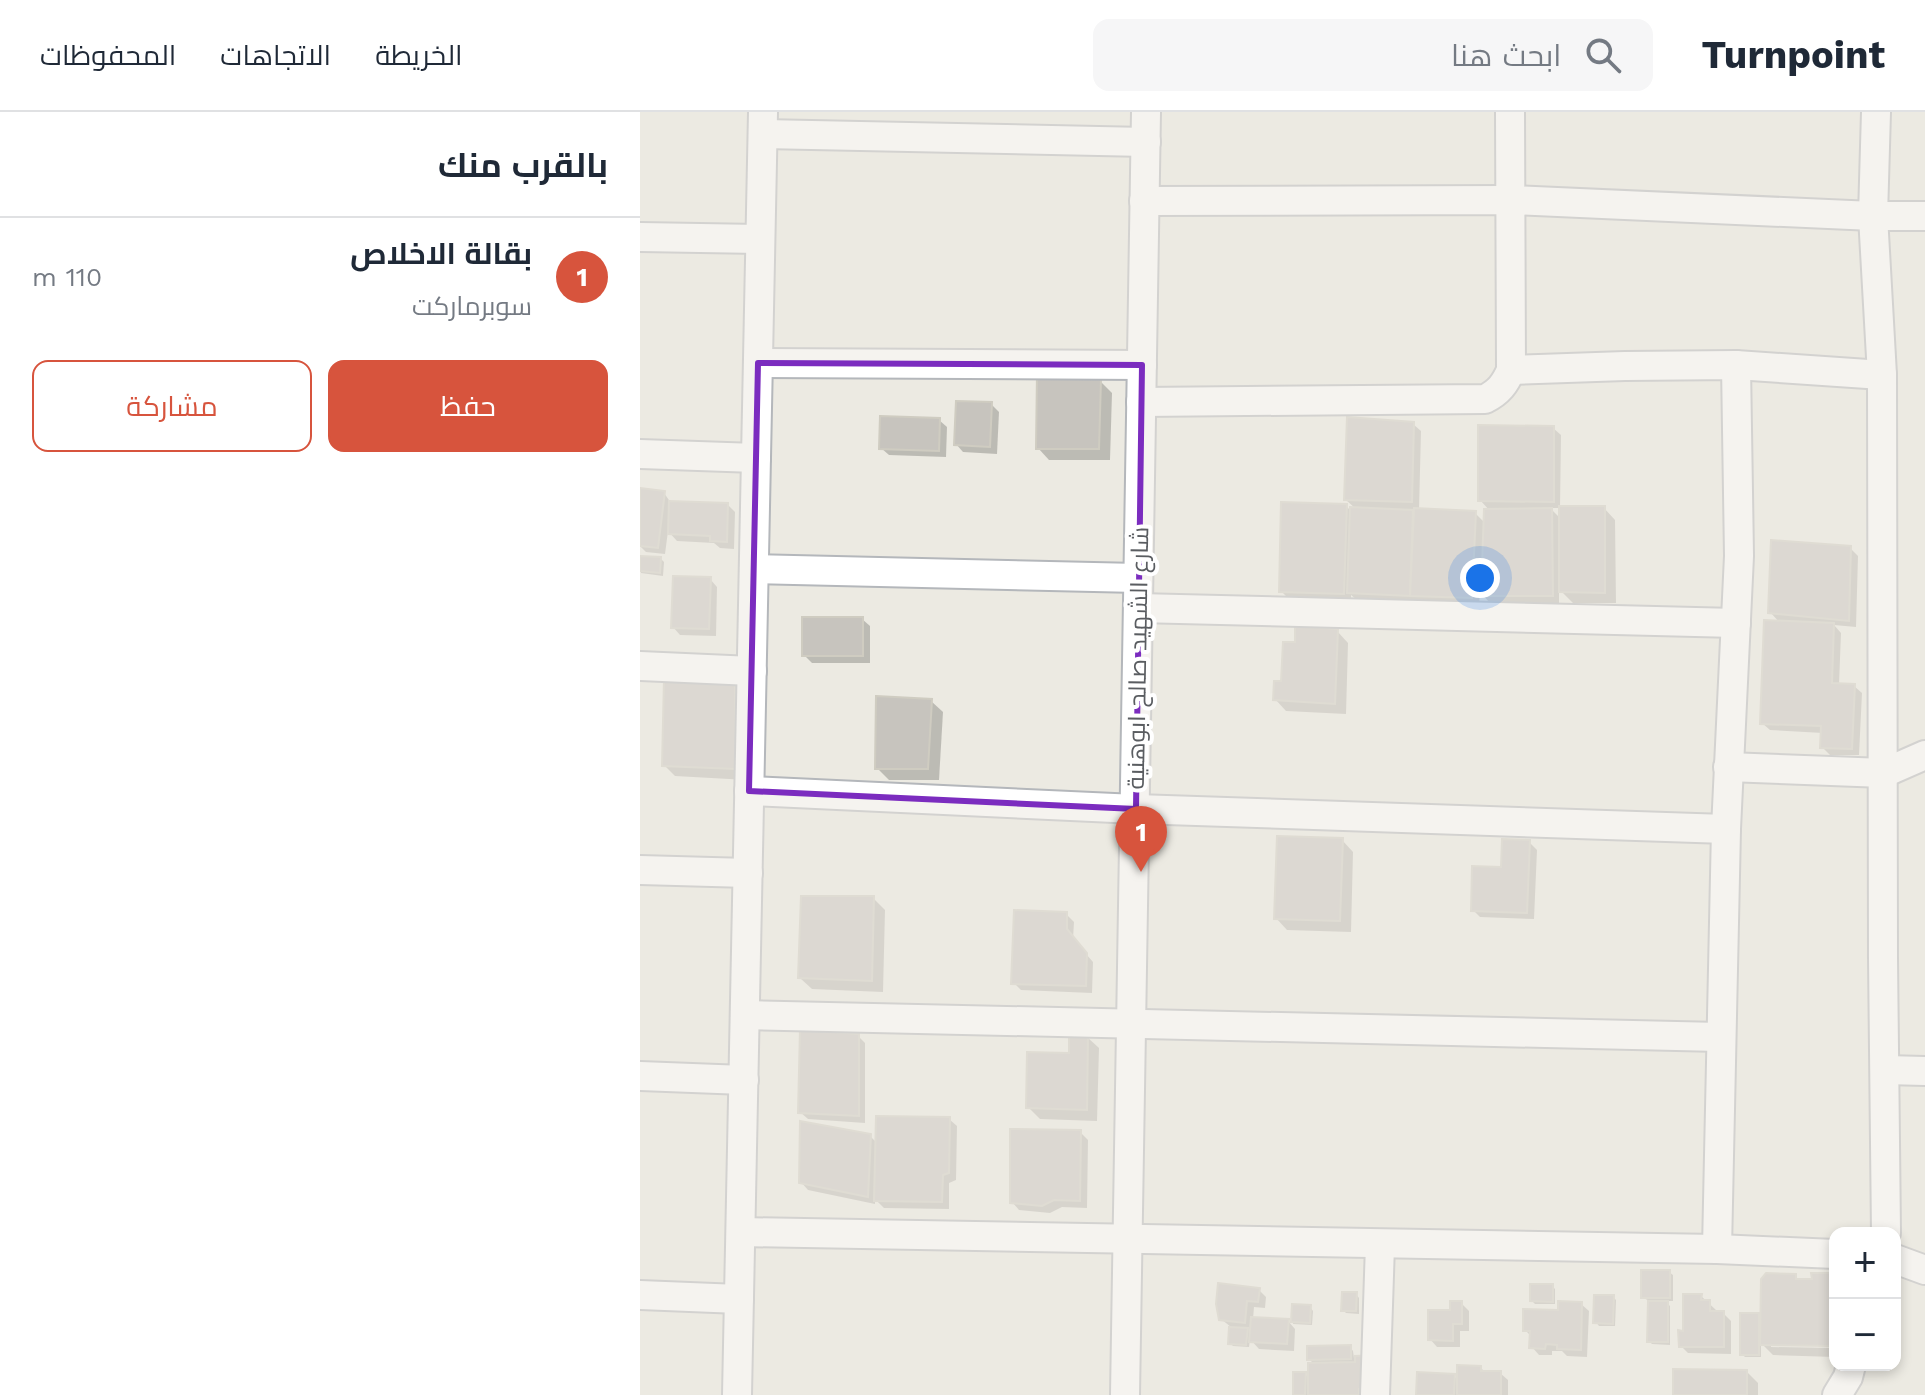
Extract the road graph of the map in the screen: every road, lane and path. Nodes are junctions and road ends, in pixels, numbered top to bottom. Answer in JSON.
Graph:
{"nodes":[{"id":1,"x":1146,"y":112,"type":"edge"},
{"id":2,"x":1510,"y":112,"type":"edge"},
{"id":3,"x":1876,"y":112,"type":"edge"},
{"id":4,"x":763,"y":123,"type":"edge"},
{"id":5,"x":1146,"y":142,"type":"junction"},
{"id":6,"x":1511,"y":200,"type":"junction"},
{"id":7,"x":1144,"y":201,"type":"junction"},
{"id":8,"x":1873,"y":216,"type":"junction"},
{"id":9,"x":1925,"y":216,"type":"edge"},
{"id":10,"x":640,"y":237,"type":"edge"},
{"id":11,"x":760,"y":239,"type":"junction"},
{"id":12,"x":758,"y":363,"type":"junction"},
{"id":13,"x":1142,"y":365,"type":"junction"},
{"id":14,"x":1736,"y":365,"type":"junction"},
{"id":15,"x":1511,"y":370,"type":"junction"},
{"id":16,"x":1882,"y":375,"type":"junction"},
{"id":17,"x":1141,"y":402,"type":"junction"},
{"id":18,"x":640,"y":454,"type":"edge"},
{"id":19,"x":756,"y":458,"type":"junction"},
{"id":20,"x":754,"y":569,"type":"junction"},
{"id":21,"x":1138,"y":578,"type":"junction"},
{"id":22,"x":1138,"y":608,"type":"junction"},
{"id":23,"x":1736,"y":623,"type":"junction"},
{"id":24,"x":640,"y":666,"type":"edge"},
{"id":25,"x":752,"y":671,"type":"junction"},
{"id":26,"x":1925,"y":755,"type":"edge"},
{"id":27,"x":1728,"y":767,"type":"junction"},
{"id":28,"x":1884,"y":773,"type":"junction"},
{"id":29,"x":749,"y":791,"type":"junction"},
{"id":30,"x":1136,"y":809,"type":"junction"},
{"id":31,"x":1726,"y":829,"type":"junction"},
{"id":32,"x":640,"y":870,"type":"edge"},
{"id":33,"x":748,"y":873,"type":"junction"},
{"id":34,"x":745,"y":1015,"type":"junction"},
{"id":35,"x":1129,"y":1025,"type":"junction"},
{"id":36,"x":1720,"y":1037,"type":"junction"},
{"id":37,"x":1885,"y":1070,"type":"junction"},
{"id":38,"x":1925,"y":1071,"type":"edge"},
{"id":39,"x":640,"y":1076,"type":"edge"},
{"id":40,"x":744,"y":1080,"type":"junction"},
{"id":41,"x":1886,"y":1227,"type":"edge"},
{"id":42,"x":741,"y":1232,"type":"junction"},
{"id":43,"x":1126,"y":1240,"type":"junction"},
{"id":44,"x":1380,"y":1245,"type":"junction"},
{"id":45,"x":1717,"y":1249,"type":"junction"},
{"id":46,"x":1829,"y":1254,"type":"edge"},
{"id":47,"x":1901,"y":1261,"type":"edge"},
{"id":48,"x":1925,"y":1270,"type":"edge"},
{"id":49,"x":640,"y":1295,"type":"edge"},
{"id":50,"x":739,"y":1299,"type":"junction"},
{"id":51,"x":1850,"y":1371,"type":"edge"},
{"id":52,"x":737,"y":1395,"type":"edge"},
{"id":53,"x":1125,"y":1395,"type":"edge"},
{"id":54,"x":1375,"y":1395,"type":"edge"},
{"id":55,"x":1837,"y":1395,"type":"edge"}],
"edges":[{"from":1,"to":5,"type":"street","name":"شارع الشهيد صالح ابوهنية"},
{"from":2,"to":6,"type":"street"},
{"from":3,"to":8,"type":"street"},
{"from":4,"to":5,"type":"street"},
{"from":4,"to":11,"type":"street"},
{"from":5,"to":7,"type":"street","name":"شارع الشهيد صالح ابوهنية"},
{"from":6,"to":7,"type":"street"},
{"from":6,"to":8,"type":"street"},
{"from":6,"to":15,"type":"street"},
{"from":7,"to":13,"type":"street","name":"شارع الشهيد صالح ابوهنية"},
{"from":8,"to":9,"type":"street"},
{"from":8,"to":16,"type":"street"},
{"from":10,"to":11,"type":"street"},
{"from":11,"to":12,"type":"street"},
{"from":12,"to":13,"type":"street"},
{"from":12,"to":19,"type":"street"},
{"from":13,"to":17,"type":"street","name":"شارع الشهيد صالح ابوهنية"},
{"from":14,"to":15,"type":"street"},
{"from":14,"to":16,"type":"street"},
{"from":14,"to":23,"type":"street"},
{"from":15,"to":17,"type":"street"},
{"from":16,"to":28,"type":"street"},
{"from":17,"to":21,"type":"street","name":"شارع الشهيد صالح ابوهنية"},
{"from":18,"to":19,"type":"street"},
{"from":19,"to":20,"type":"street"},
{"from":20,"to":21,"type":"street"},
{"from":20,"to":25,"type":"street"},
{"from":21,"to":22,"type":"street","name":"شارع الشهيد صالح ابوهنية"},
{"from":22,"to":23,"type":"street"},
{"from":22,"to":30,"type":"street","name":"شارع الشهيد صالح ابوهنية"},
{"from":23,"to":27,"type":"street"},
{"from":24,"to":25,"type":"street"},
{"from":25,"to":29,"type":"street"},
{"from":26,"to":28,"type":"street"},
{"from":27,"to":28,"type":"street"},
{"from":27,"to":31,"type":"street"},
{"from":28,"to":37,"type":"street"},
{"from":29,"to":30,"type":"street"},
{"from":29,"to":33,"type":"street"},
{"from":30,"to":31,"type":"street"},
{"from":30,"to":35,"type":"street","name":"شارع الشهيد صالح ابوهنية"},
{"from":31,"to":36,"type":"street"},
{"from":32,"to":33,"type":"street"},
{"from":33,"to":34,"type":"street"},
{"from":34,"to":35,"type":"street"},
{"from":34,"to":40,"type":"street"},
{"from":35,"to":36,"type":"street"},
{"from":35,"to":43,"type":"street","name":"شارع الشهيد صالح ابوهنية"},
{"from":36,"to":45,"type":"street"},
{"from":37,"to":38,"type":"street"},
{"from":37,"to":41,"type":"street"},
{"from":39,"to":40,"type":"street"},
{"from":40,"to":42,"type":"street"},
{"from":42,"to":43,"type":"street"},
{"from":42,"to":50,"type":"street"},
{"from":43,"to":44,"type":"street"},
{"from":43,"to":53,"type":"street","name":"شارع الشهيد صالح ابوهنية"},
{"from":44,"to":45,"type":"street"},
{"from":44,"to":54,"type":"street"},
{"from":45,"to":46,"type":"street"},
{"from":47,"to":48,"type":"street"},
{"from":49,"to":50,"type":"street"},
{"from":50,"to":52,"type":"street"},
{"from":51,"to":55,"type":"street"}]}
